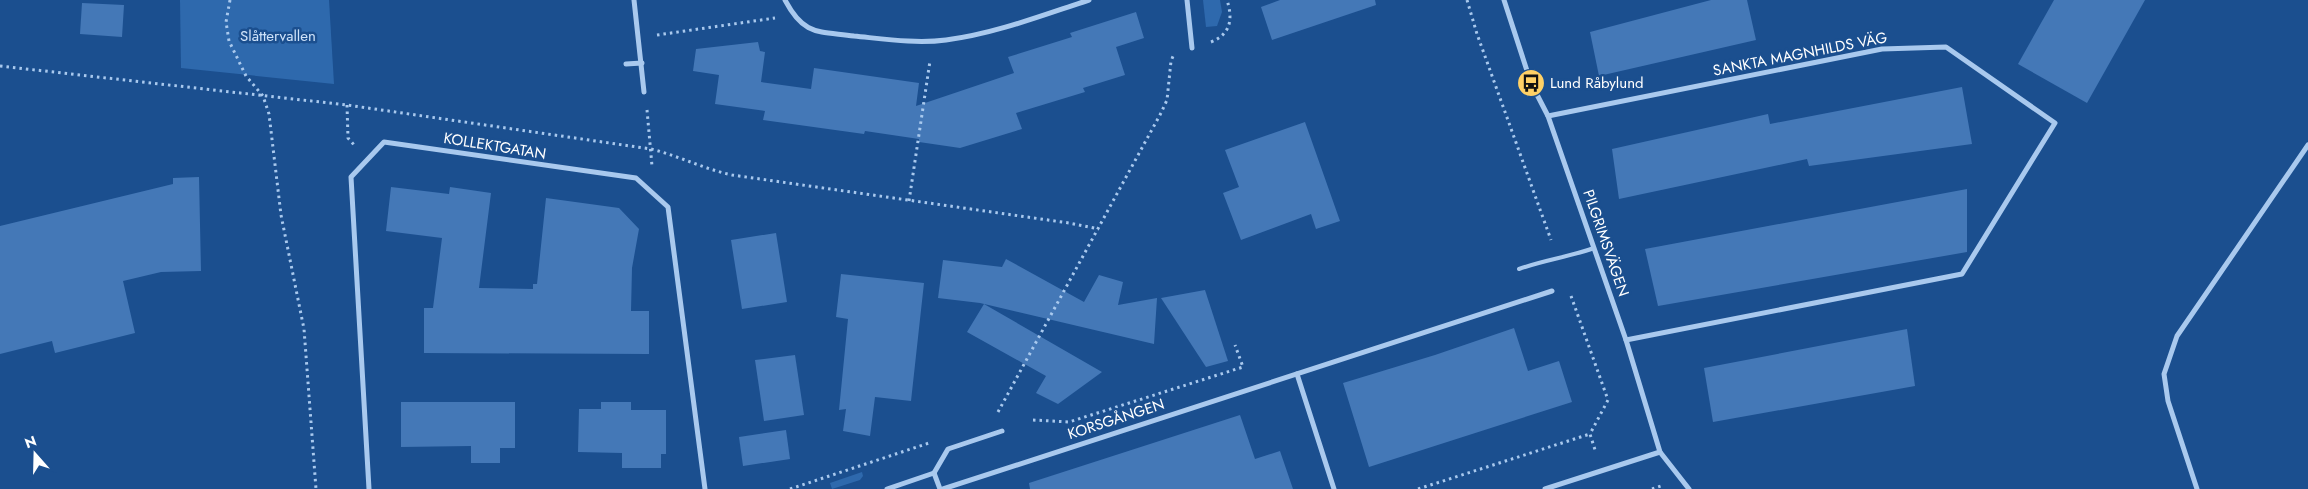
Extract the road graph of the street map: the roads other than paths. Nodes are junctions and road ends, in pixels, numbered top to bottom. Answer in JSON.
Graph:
{"nodes":[{"id":1,"x":634,"y":0,"type":"edge"},
{"id":2,"x":785,"y":0,"type":"edge"},
{"id":3,"x":1089,"y":0,"type":"edge"},
{"id":4,"x":1187,"y":0,"type":"edge"},
{"id":5,"x":1504,"y":0,"type":"edge"},
{"id":6,"x":1192,"y":48,"type":"road end"},
{"id":7,"x":642,"y":63,"type":"junction"},
{"id":8,"x":626,"y":64,"type":"dead end"},
{"id":9,"x":644,"y":92,"type":"road end"},
{"id":10,"x":1548,"y":116,"type":"junction"},
{"id":11,"x":2308,"y":145,"type":"edge"},
{"id":12,"x":1594,"y":248,"type":"junction"},
{"id":13,"x":1519,"y":269,"type":"dead end"},
{"id":14,"x":1552,"y":291,"type":"dead end"},
{"id":15,"x":1626,"y":340,"type":"junction"},
{"id":16,"x":1297,"y":374,"type":"junction"},
{"id":17,"x":1002,"y":431,"type":"dead end"},
{"id":18,"x":1660,"y":452,"type":"junction"},
{"id":19,"x":934,"y":473,"type":"junction"},
{"id":20,"x":369,"y":489,"type":"edge"},
{"id":21,"x":705,"y":489,"type":"edge"},
{"id":22,"x":887,"y":489,"type":"edge"},
{"id":23,"x":941,"y":489,"type":"edge"},
{"id":24,"x":1334,"y":489,"type":"edge"},
{"id":25,"x":1545,"y":489,"type":"edge"},
{"id":26,"x":1689,"y":489,"type":"edge"},
{"id":27,"x":2198,"y":489,"type":"edge"}],
"edges":[{"from":1,"to":7,"type":"street"},
{"from":2,"to":3,"type":"street"},
{"from":4,"to":6,"type":"street"},
{"from":5,"to":10,"type":"street","name":"PILGRIMSVÄGEN"},
{"from":7,"to":8,"type":"street"},
{"from":7,"to":9,"type":"street"},
{"from":10,"to":12,"type":"street","name":"PILGRIMSVÄGEN"},
{"from":10,"to":15,"type":"street","name":"SANKTA MAGNHILDS VÄG"},
{"from":11,"to":27,"type":"street"},
{"from":12,"to":13,"type":"lane"},
{"from":12,"to":15,"type":"street","name":"PILGRIMSVÄGEN"},
{"from":14,"to":16,"type":"street","name":"KORSGÅNGEN"},
{"from":15,"to":18,"type":"street","name":"PILGRIMSVÄGEN"},
{"from":16,"to":23,"type":"street","name":"KORSGÅNGEN"},
{"from":16,"to":24,"type":"street"},
{"from":17,"to":19,"type":"street"},
{"from":18,"to":25,"type":"street"},
{"from":18,"to":26,"type":"street","name":"PILGRIMSVÄGEN"},
{"from":19,"to":22,"type":"street"},
{"from":19,"to":23,"type":"street"},
{"from":20,"to":21,"type":"street","name":"KOLLEKTGATAN"}]}
